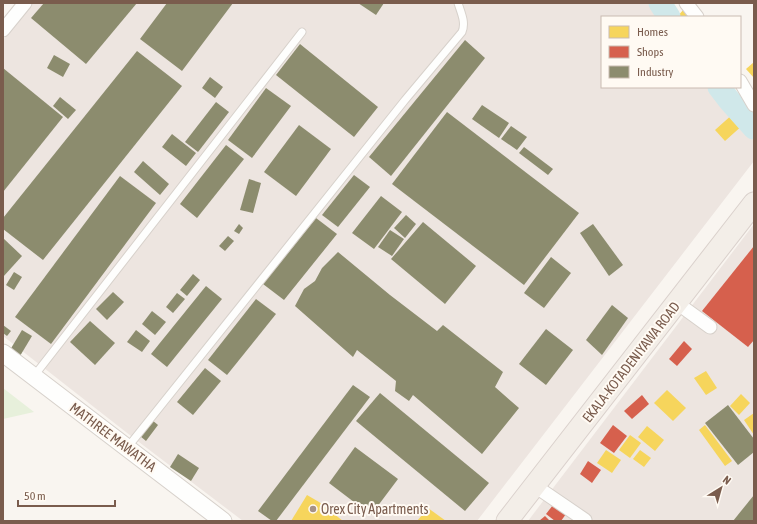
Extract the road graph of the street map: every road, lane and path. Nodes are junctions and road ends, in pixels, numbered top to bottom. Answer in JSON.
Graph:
{"nodes":[{"id":1,"x":25,"y":3,"type":"edge"},
{"id":2,"x":458,"y":3,"type":"edge"},
{"id":3,"x":686,"y":3,"type":"edge"},
{"id":4,"x":696,"y":16,"type":"edge"},
{"id":5,"x":3,"y":30,"type":"edge"},
{"id":6,"x":302,"y":32,"type":"dead end"},
{"id":7,"x":741,"y":83,"type":"edge"},
{"id":8,"x":754,"y":105,"type":"edge"},
{"id":9,"x":754,"y":203,"type":"edge"},
{"id":10,"x":677,"y":303,"type":"junction"},
{"id":11,"x":710,"y":327,"type":"dead end"},
{"id":12,"x":3,"y":353,"type":"edge"},
{"id":13,"x":34,"y":376,"type":"junction"},
{"id":14,"x":127,"y":448,"type":"junction"},
{"id":15,"x":535,"y":486,"type":"junction"},
{"id":16,"x":586,"y":520,"type":"edge"},
{"id":17,"x":223,"y":521,"type":"edge"},
{"id":18,"x":507,"y":521,"type":"edge"}],
"edges":[{"from":1,"to":5,"type":"street"},
{"from":2,"to":14,"type":"lane"},
{"from":3,"to":4,"type":"street"},
{"from":6,"to":13,"type":"lane"},
{"from":7,"to":8,"type":"street"},
{"from":9,"to":10,"type":"main road","name":"EKALA-KOTADENIYAWA ROAD"},
{"from":10,"to":11,"type":"street"},
{"from":10,"to":15,"type":"main road","name":"EKALA-KOTADENIYAWA ROAD"},
{"from":12,"to":13,"type":"street","name":"MATHREE MAWATHA"},
{"from":13,"to":14,"type":"street","name":"MATHREE MAWATHA"},
{"from":14,"to":17,"type":"street","name":"MATHREE MAWATHA"},
{"from":15,"to":16,"type":"street"},
{"from":15,"to":18,"type":"main road","name":"EKALA-KOTADENIYAWA ROAD"}]}
